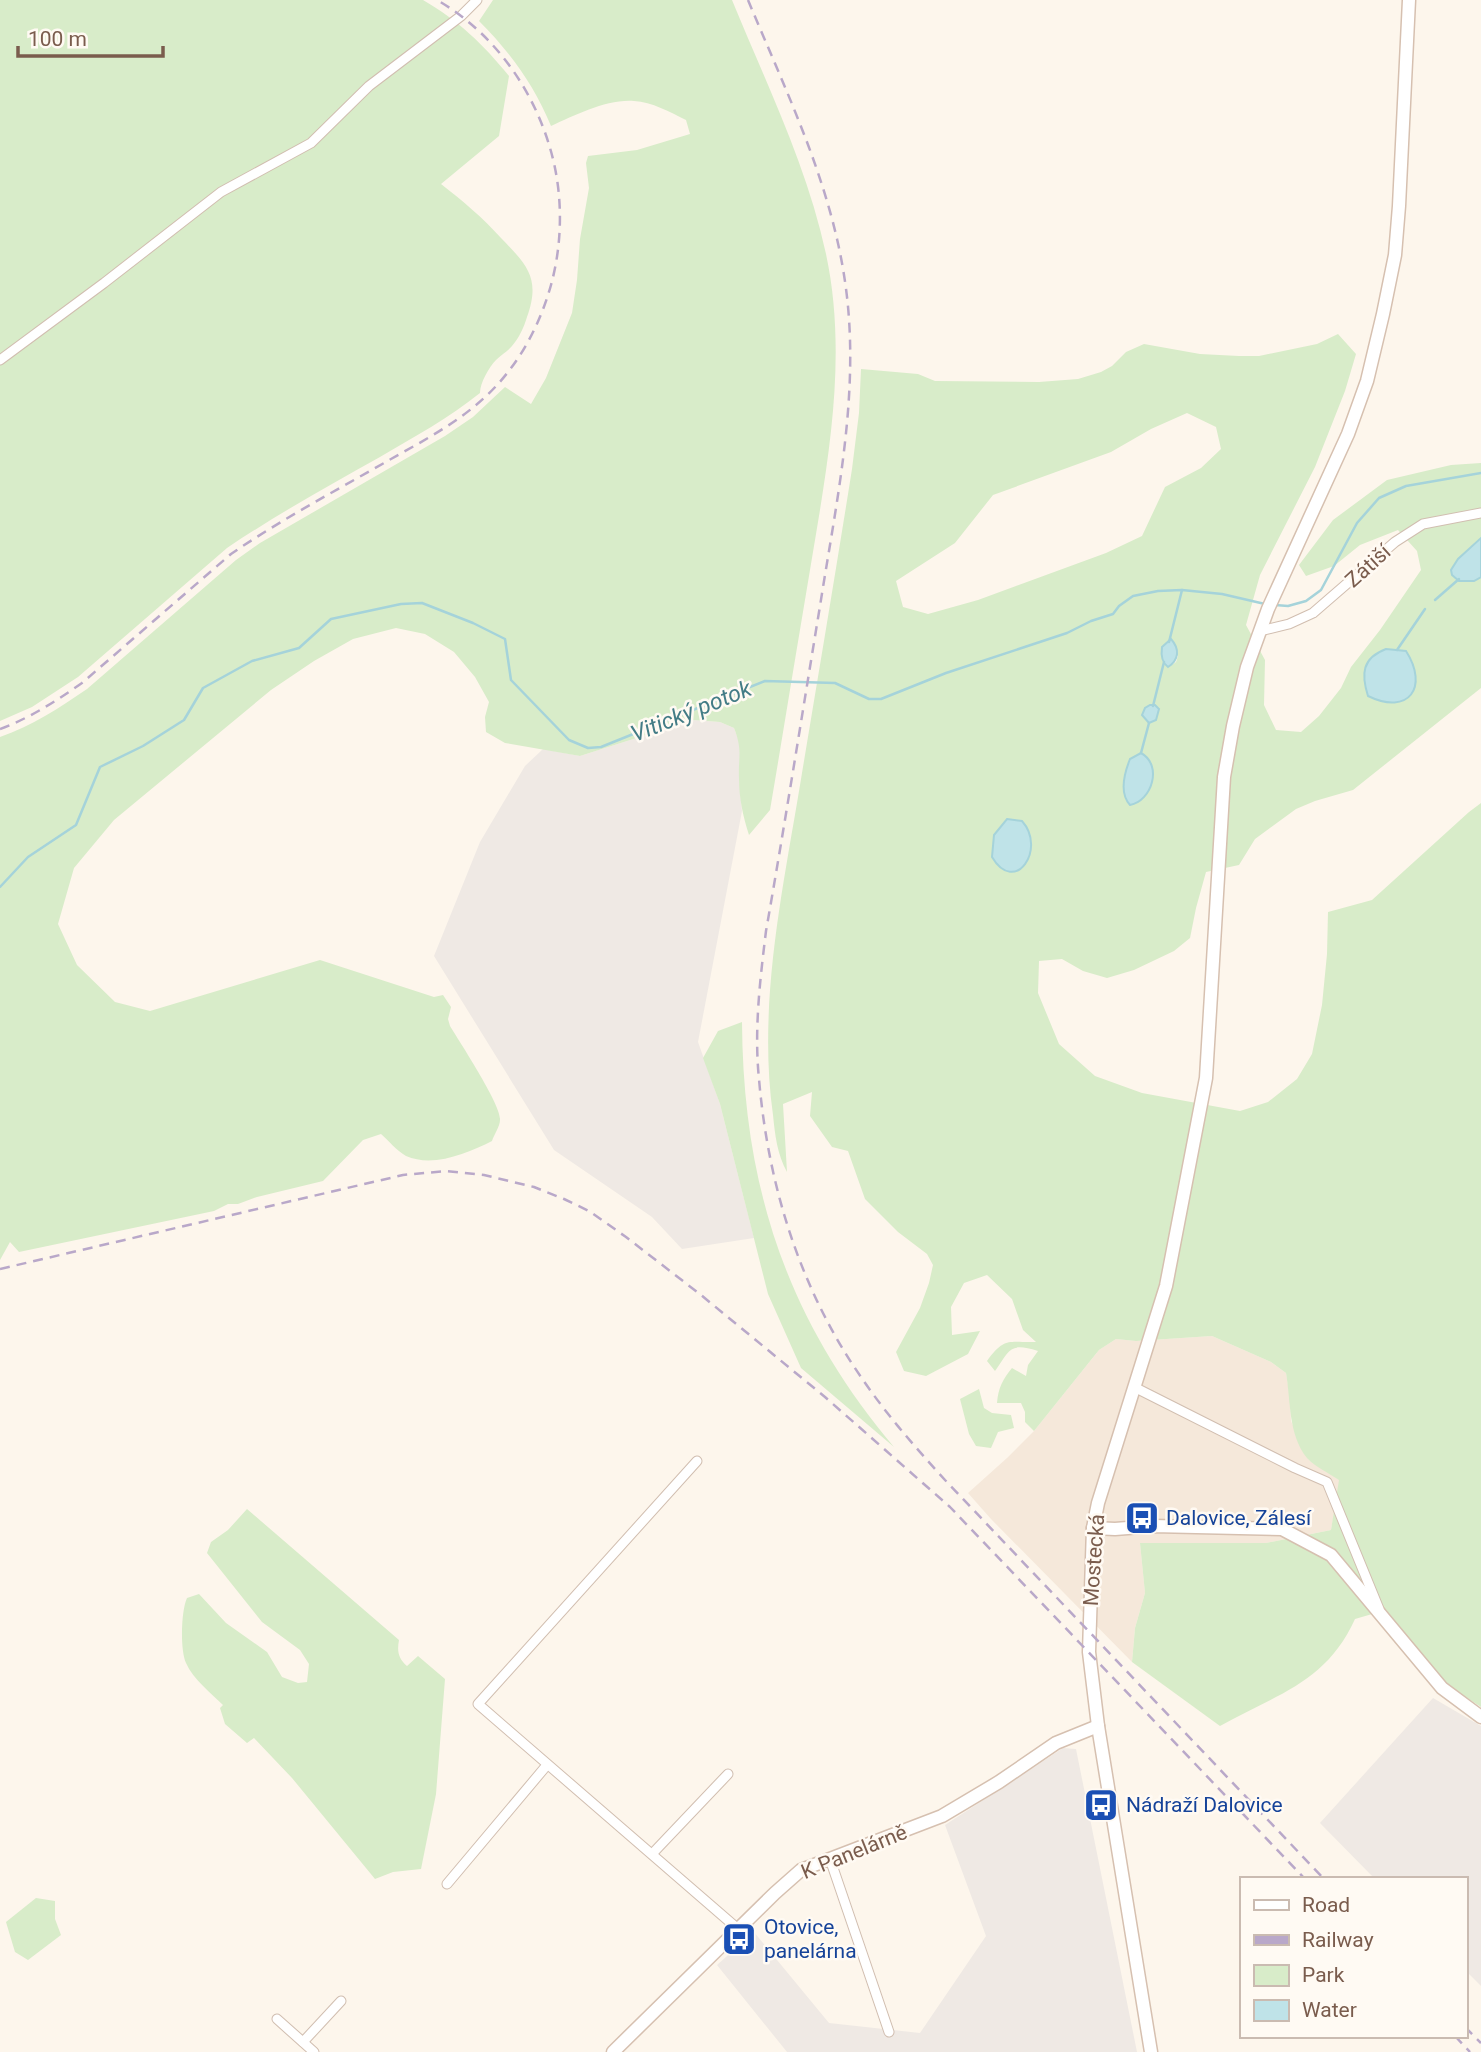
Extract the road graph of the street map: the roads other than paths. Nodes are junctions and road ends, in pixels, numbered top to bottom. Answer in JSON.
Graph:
{"nodes":[{"id":1,"x":477,"y":0,"type":"edge"},
{"id":2,"x":1409,"y":0,"type":"edge"},
{"id":3,"x":0,"y":360,"type":"edge"},
{"id":4,"x":1481,"y":513,"type":"edge"},
{"id":5,"x":1260,"y":631,"type":"junction"},
{"id":6,"x":1134,"y":1387,"type":"junction"},
{"id":7,"x":697,"y":1461,"type":"dead end"},
{"id":8,"x":1093,"y":1528,"type":"junction"},
{"id":9,"x":1383,"y":1617,"type":"junction"},
{"id":10,"x":1481,"y":1717,"type":"edge"},
{"id":11,"x":1098,"y":1726,"type":"junction"},
{"id":12,"x":547,"y":1765,"type":"junction"},
{"id":13,"x":728,"y":1774,"type":"dead end"},
{"id":14,"x":652,"y":1854,"type":"junction"},
{"id":15,"x":830,"y":1859,"type":"junction"},
{"id":16,"x":447,"y":1884,"type":"dead end"},
{"id":17,"x":738,"y":1929,"type":"junction"},
{"id":18,"x":341,"y":2001,"type":"dead end"},
{"id":19,"x":277,"y":2019,"type":"dead end"},
{"id":20,"x":889,"y":2032,"type":"dead end"},
{"id":21,"x":303,"y":2042,"type":"junction"},
{"id":22,"x":314,"y":2052,"type":"edge"},
{"id":23,"x":613,"y":2052,"type":"edge"},
{"id":24,"x":1151,"y":2052,"type":"edge"}],
"edges":[{"from":1,"to":3,"type":"street"},
{"from":2,"to":5,"type":"street","name":"Mostecká"},
{"from":4,"to":5,"type":"street","name":"Zátiší"},
{"from":5,"to":6,"type":"street","name":"Mostecká"},
{"from":6,"to":8,"type":"street","name":"Mostecká"},
{"from":6,"to":9,"type":"street"},
{"from":7,"to":12,"type":"street"},
{"from":8,"to":9,"type":"street"},
{"from":8,"to":11,"type":"street","name":"Mostecká"},
{"from":9,"to":10,"type":"street"},
{"from":11,"to":15,"type":"street","name":"K Panelárně"},
{"from":11,"to":24,"type":"street","name":"Mostecká"},
{"from":12,"to":14,"type":"street"},
{"from":12,"to":16,"type":"street"},
{"from":13,"to":14,"type":"street"},
{"from":14,"to":17,"type":"street"},
{"from":15,"to":17,"type":"street","name":"K Panelárně"},
{"from":15,"to":20,"type":"street"},
{"from":17,"to":23,"type":"street","name":"K Panelárně"},
{"from":18,"to":21,"type":"street"},
{"from":19,"to":21,"type":"street"},
{"from":21,"to":22,"type":"street"}]}
